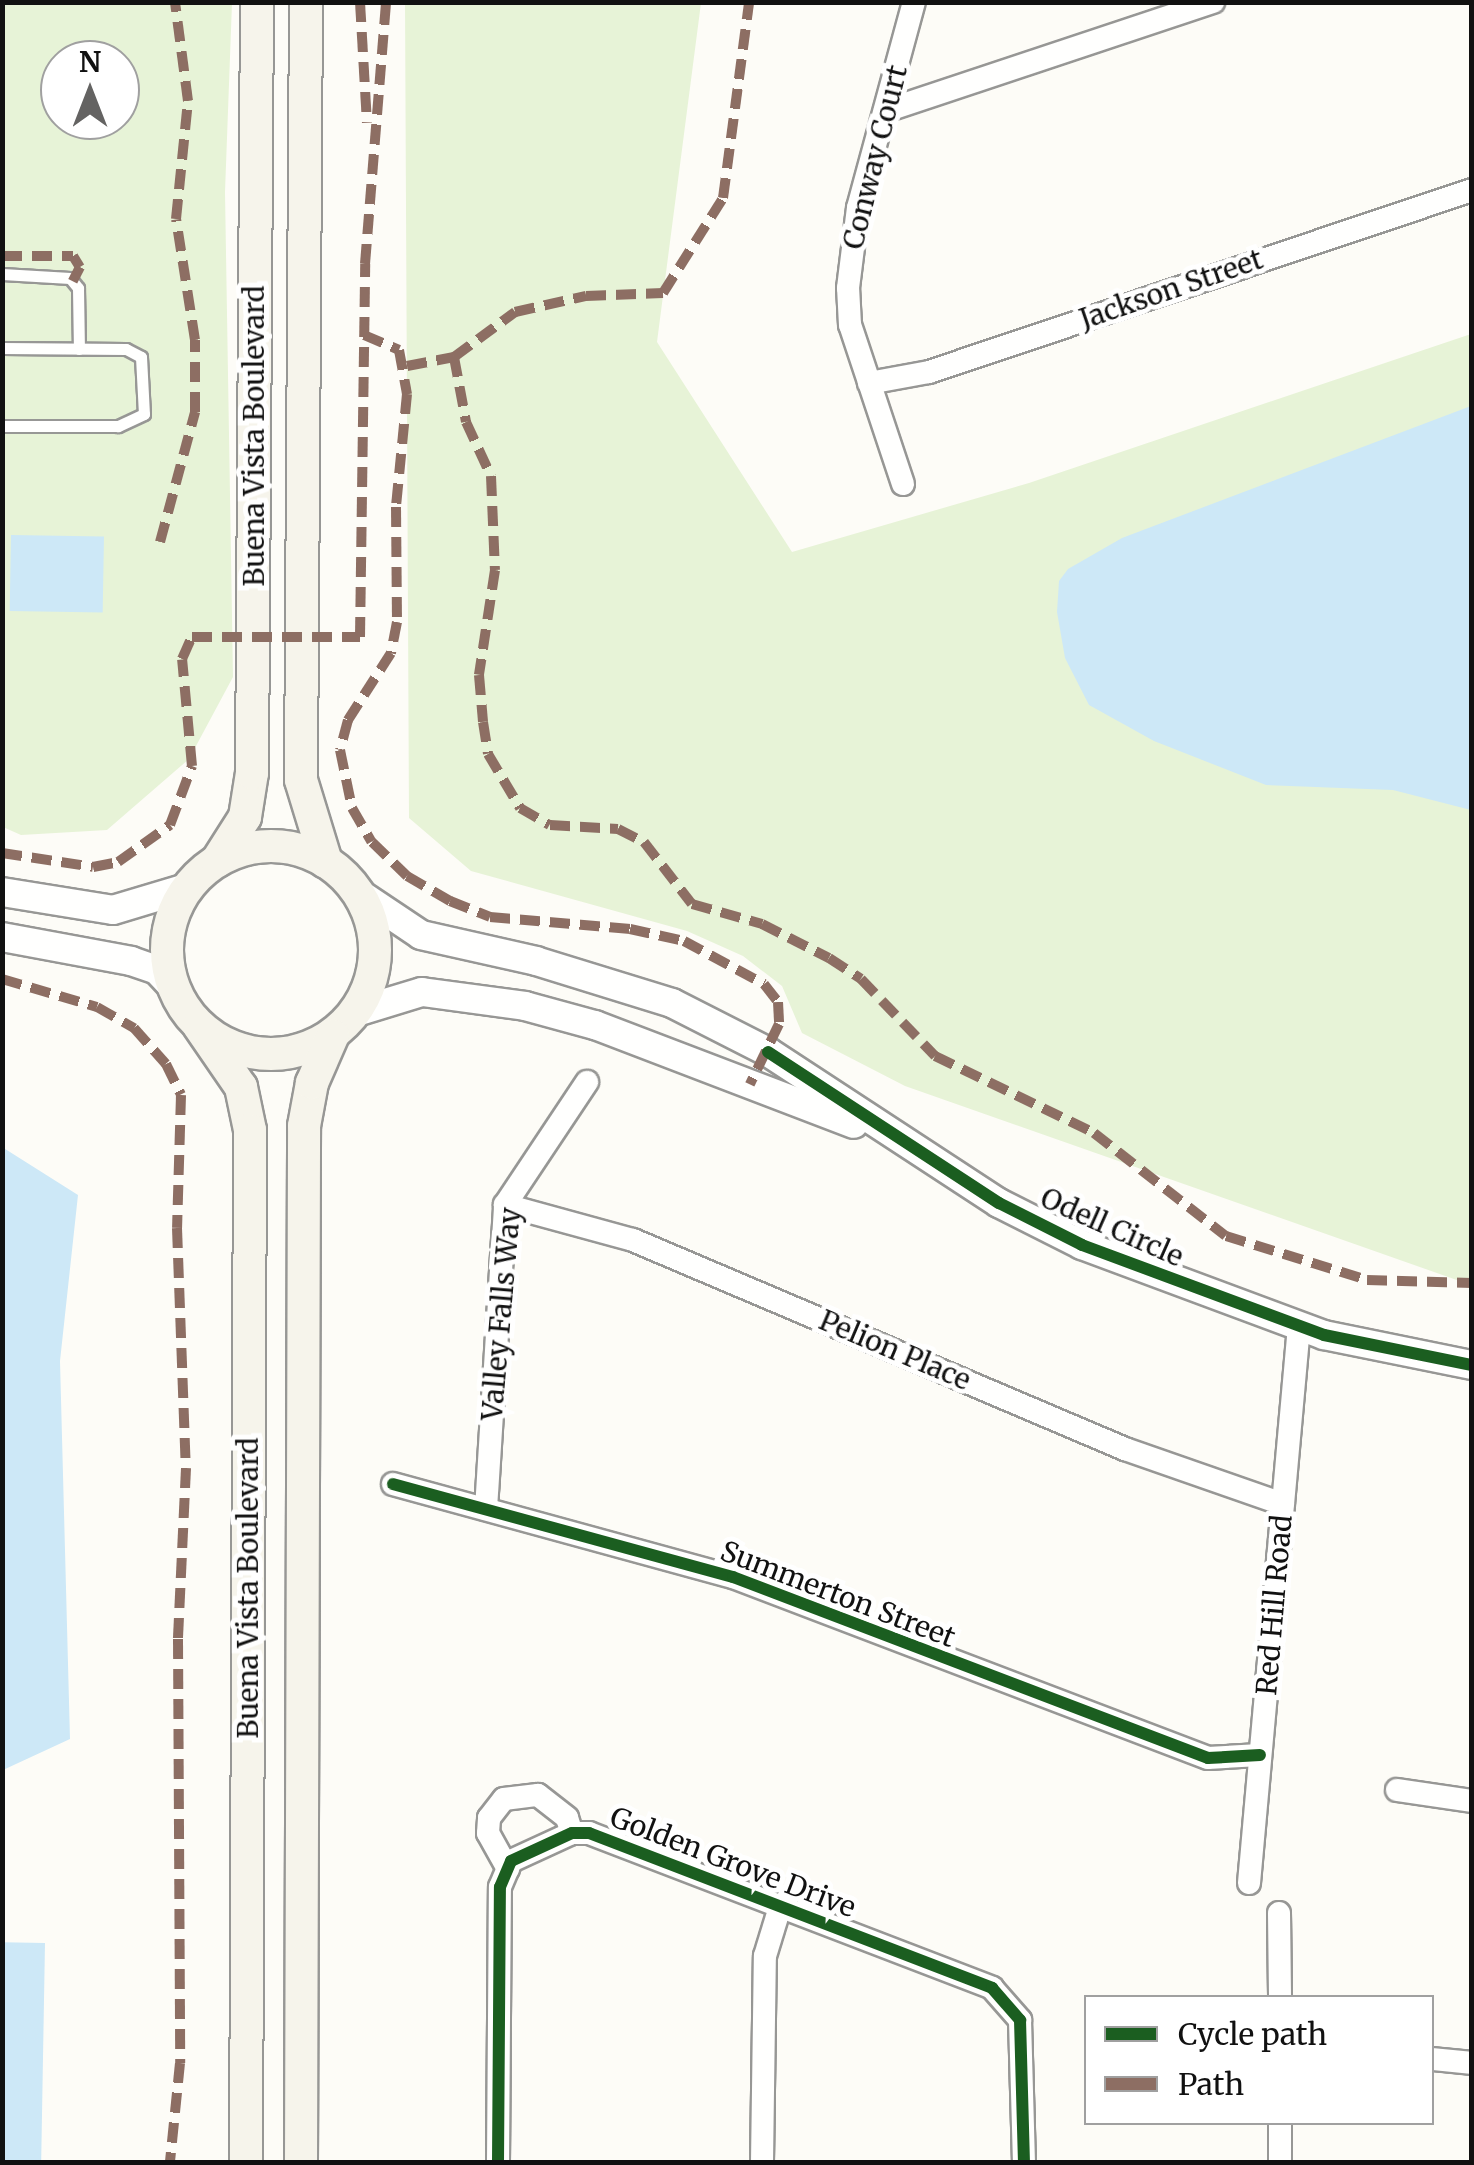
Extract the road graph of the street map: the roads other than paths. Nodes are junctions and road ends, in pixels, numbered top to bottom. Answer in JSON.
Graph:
{"nodes":[{"id":1,"x":257,"y":2,"type":"edge"},
{"id":2,"x":306,"y":2,"type":"edge"},
{"id":3,"x":914,"y":2,"type":"edge"},
{"id":4,"x":1213,"y":2,"type":"edge"},
{"id":5,"x":885,"y":111,"type":"junction"},
{"id":6,"x":1472,"y":190,"type":"edge"},
{"id":7,"x":2,"y":274,"type":"edge"},
{"id":8,"x":2,"y":348,"type":"edge"},
{"id":9,"x":79,"y":349,"type":"junction"},
{"id":10,"x":868,"y":383,"type":"junction"},
{"id":11,"x":2,"y":426,"type":"edge"},
{"id":12,"x":902,"y":484,"type":"dead end"},
{"id":13,"x":326,"y":862,"type":"junction"},
{"id":14,"x":208,"y":868,"type":"junction"},
{"id":15,"x":2,"y":892,"type":"edge"},
{"id":16,"x":360,"y":894,"type":"junction"},
{"id":17,"x":2,"y":937,"type":"edge"},
{"id":18,"x":173,"y":987,"type":"junction"},
{"id":19,"x":344,"y":1024,"type":"junction"},
{"id":20,"x":200,"y":1026,"type":"junction"},
{"id":21,"x":587,"y":1082,"type":"dead end"},
{"id":22,"x":902,"y":1142,"type":"junction"},
{"id":23,"x":505,"y":1205,"type":"junction"},
{"id":24,"x":1299,"y":1326,"type":"junction"},
{"id":25,"x":1472,"y":1364,"type":"edge"},
{"id":26,"x":393,"y":1484,"type":"dead end"},
{"id":27,"x":1283,"y":1504,"type":"junction"},
{"id":28,"x":486,"y":1509,"type":"junction"},
{"id":29,"x":1260,"y":1755,"type":"junction"},
{"id":30,"x":1397,"y":1790,"type":"dead end"},
{"id":31,"x":1472,"y":1801,"type":"edge"},
{"id":32,"x":572,"y":1832,"type":"junction"},
{"id":33,"x":508,"y":1869,"type":"junction"},
{"id":34,"x":1248,"y":1883,"type":"dead end"},
{"id":35,"x":780,"y":1906,"type":"junction"},
{"id":36,"x":1279,"y":1913,"type":"dead end"},
{"id":37,"x":1280,"y":1995,"type":"edge"},
{"id":38,"x":1434,"y":2058,"type":"edge"},
{"id":39,"x":1472,"y":2063,"type":"edge"},
{"id":40,"x":1280,"y":2125,"type":"edge"},
{"id":41,"x":246,"y":2162,"type":"edge"},
{"id":42,"x":302,"y":2162,"type":"edge"},
{"id":43,"x":498,"y":2162,"type":"edge"},
{"id":44,"x":762,"y":2162,"type":"edge"},
{"id":45,"x":1024,"y":2162,"type":"edge"},
{"id":46,"x":1280,"y":2162,"type":"edge"}],
"edges":[{"from":1,"to":14,"type":"main road","name":"Buena Vista Boulevard"},
{"from":2,"to":13,"type":"main road","name":"Buena Vista Boulevard"},
{"from":3,"to":5,"type":"street","name":"Conway Court"},
{"from":4,"to":5,"type":"street"},
{"from":5,"to":10,"type":"street","name":"Conway Court"},
{"from":6,"to":10,"type":"street","name":"Jackson Street"},
{"from":7,"to":9,"type":"lane"},
{"from":8,"to":9,"type":"lane"},
{"from":9,"to":11,"type":"lane"},
{"from":10,"to":12,"type":"street","name":"Conway Court"},
{"from":13,"to":14,"type":"main road"},
{"from":13,"to":16,"type":"main road"},
{"from":14,"to":15,"type":"street"},
{"from":14,"to":18,"type":"main road","name":"Buena Vista Boulevard"},
{"from":16,"to":19,"type":"main road","name":"Buena Vista Boulevard"},
{"from":16,"to":22,"type":"street","name":"Odell Circle"},
{"from":17,"to":18,"type":"street"},
{"from":18,"to":20,"type":"main road","name":"Buena Vista Boulevard"},
{"from":19,"to":20,"type":"main road","name":"Buena Vista Boulevard"},
{"from":19,"to":22,"type":"street","name":"Odell Circle"},
{"from":19,"to":42,"type":"main road","name":"Buena Vista Boulevard"},
{"from":20,"to":41,"type":"main road","name":"Buena Vista Boulevard"},
{"from":21,"to":23,"type":"street","name":"Valley Falls Way"},
{"from":22,"to":24,"type":"street","name":"Odell Circle"},
{"from":23,"to":27,"type":"street","name":"Pelion Place"},
{"from":23,"to":28,"type":"street","name":"Valley Falls Way"},
{"from":24,"to":25,"type":"street","name":"Odell Circle"},
{"from":24,"to":27,"type":"street","name":"Red Hill Road"},
{"from":26,"to":28,"type":"street","name":"Summerton Street"},
{"from":27,"to":29,"type":"street","name":"Red Hill Road"},
{"from":28,"to":29,"type":"street","name":"Summerton Street"},
{"from":29,"to":34,"type":"street","name":"Red Hill Road"},
{"from":30,"to":31,"type":"street"},
{"from":32,"to":33,"type":"street","name":"Golden Grove Drive"},
{"from":32,"to":33,"type":"street","name":"Golden Grove Drive"},
{"from":32,"to":35,"type":"street","name":"Golden Grove Drive"},
{"from":33,"to":43,"type":"street"},
{"from":35,"to":44,"type":"street"},
{"from":35,"to":45,"type":"street","name":"Golden Grove Drive"},
{"from":36,"to":37,"type":"street"},
{"from":38,"to":39,"type":"street"},
{"from":40,"to":46,"type":"street"}]}
